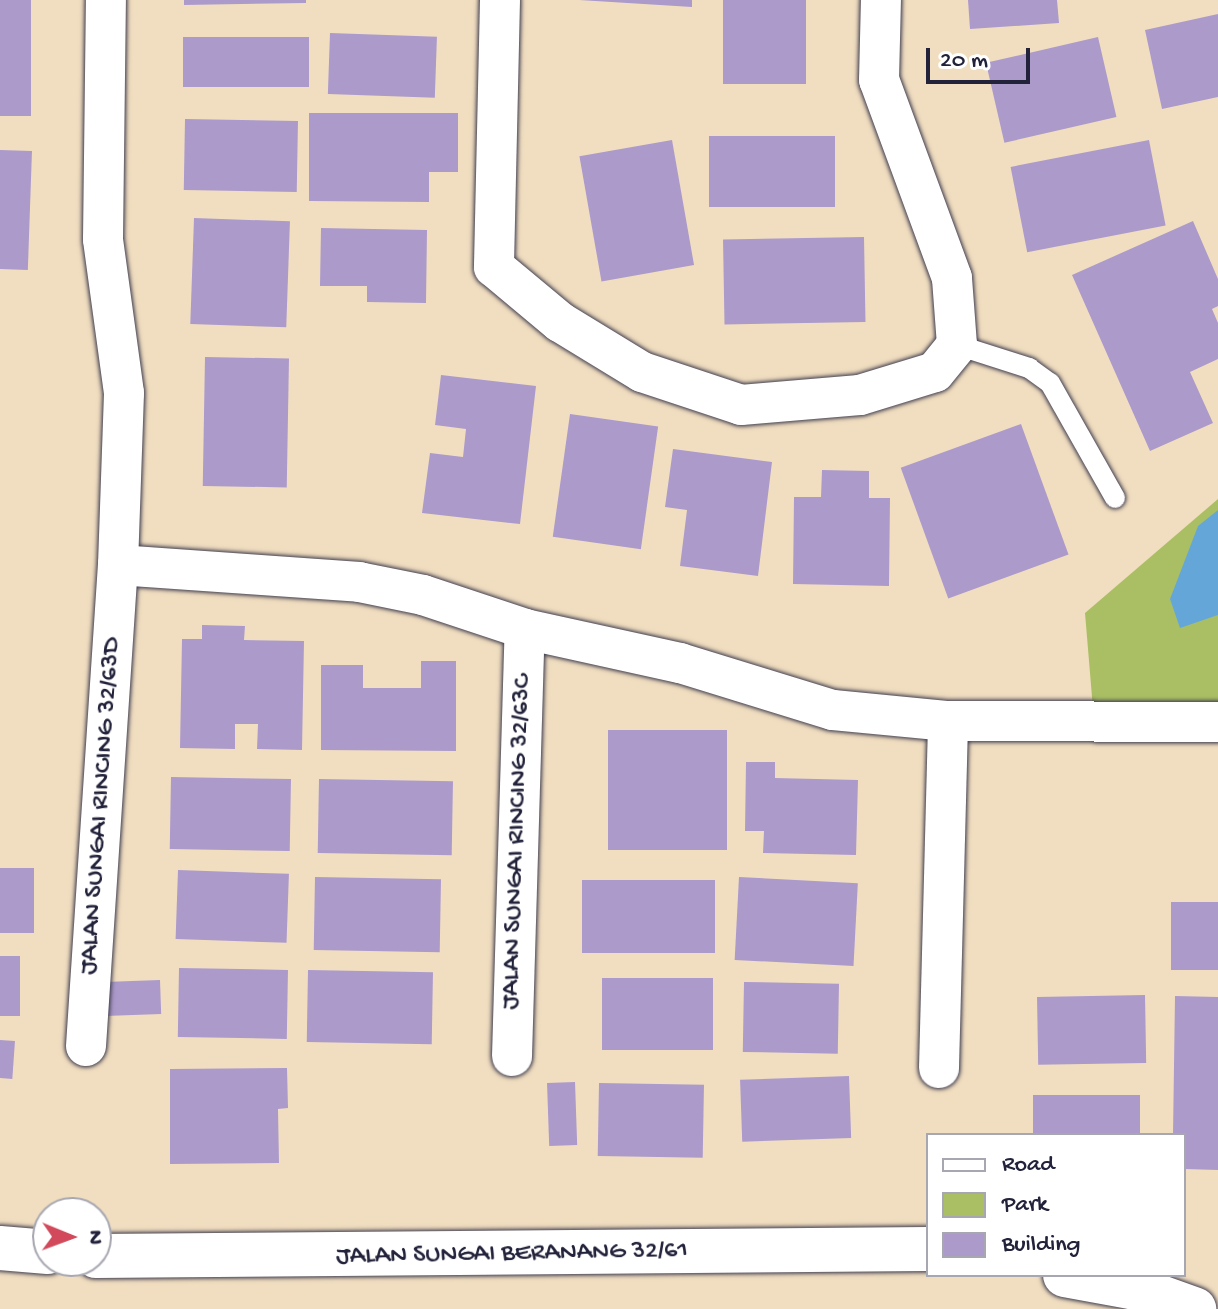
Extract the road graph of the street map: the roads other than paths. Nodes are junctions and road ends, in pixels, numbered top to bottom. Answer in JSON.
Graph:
{"nodes":[{"id":1,"x":106,"y":0,"type":"edge"},
{"id":2,"x":500,"y":0,"type":"edge"},
{"id":3,"x":881,"y":0,"type":"edge"},
{"id":4,"x":957,"y":345,"type":"junction"},
{"id":5,"x":1115,"y":498,"type":"dead end"},
{"id":6,"x":118,"y":565,"type":"junction"},
{"id":7,"x":525,"y":629,"type":"junction"},
{"id":8,"x":948,"y":721,"type":"junction"},
{"id":9,"x":1218,"y":722,"type":"edge"},
{"id":10,"x":86,"y":1046,"type":"dead end"},
{"id":11,"x":512,"y":1056,"type":"dead end"},
{"id":12,"x":939,"y":1068,"type":"dead end"},
{"id":13,"x":0,"y":1248,"type":"edge"},
{"id":14,"x":926,"y":1249,"type":"edge"},
{"id":15,"x":32,"y":1251,"type":"edge"},
{"id":16,"x":112,"y":1256,"type":"edge"},
{"id":17,"x":1076,"y":1277,"type":"edge"},
{"id":18,"x":1194,"y":1309,"type":"edge"}],
"edges":[{"from":1,"to":6,"type":"street","name":"JALAN SUNGAI RINCING 32/63D"},
{"from":2,"to":4,"type":"street"},
{"from":3,"to":4,"type":"street"},
{"from":4,"to":5,"type":"lane"},
{"from":6,"to":7,"type":"street"},
{"from":6,"to":10,"type":"street","name":"JALAN SUNGAI RINCING 32/63D"},
{"from":7,"to":8,"type":"street"},
{"from":7,"to":11,"type":"street","name":"JALAN SUNGAI RINCING 32/63C"},
{"from":8,"to":9,"type":"street"},
{"from":8,"to":12,"type":"street"},
{"from":13,"to":15,"type":"street"},
{"from":14,"to":16,"type":"street","name":"JALAN SUNGAI BERANANG 32/61"},
{"from":17,"to":18,"type":"street"}]}
